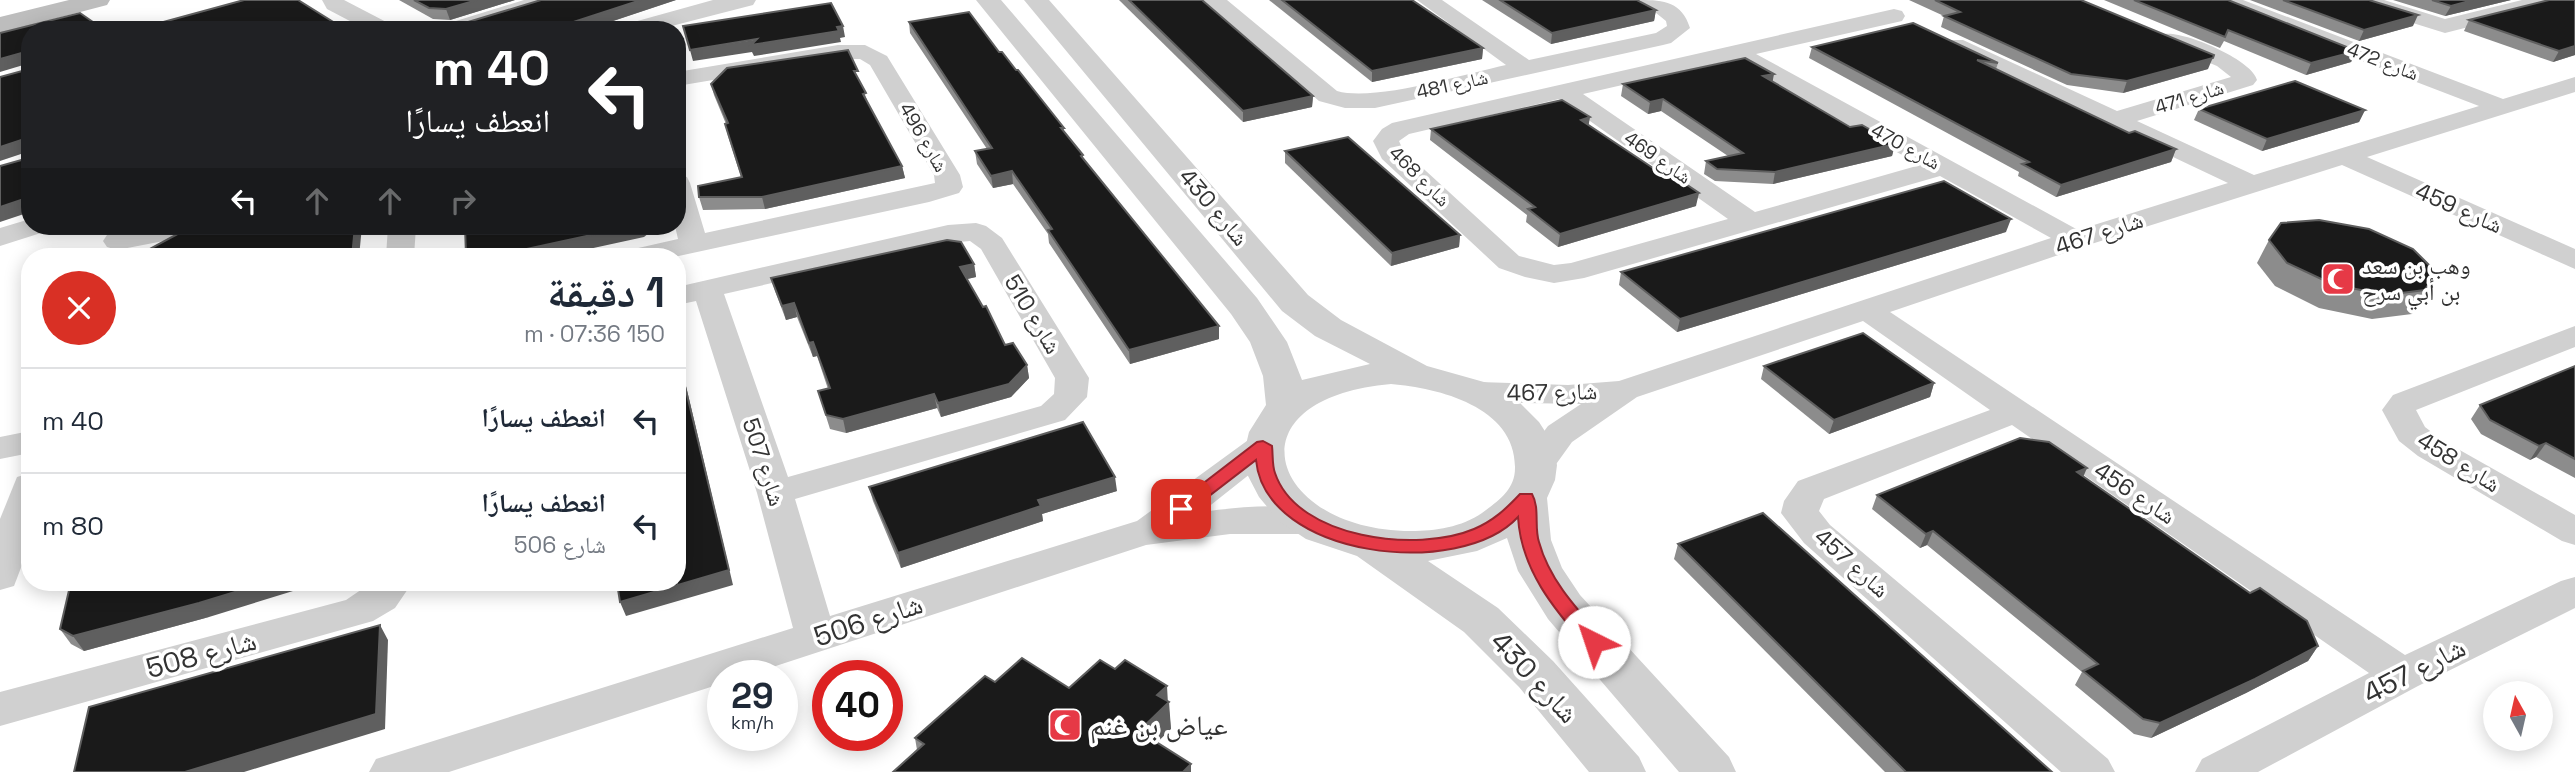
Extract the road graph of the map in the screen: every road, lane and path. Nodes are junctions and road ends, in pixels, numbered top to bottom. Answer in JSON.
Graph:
{"nodes":[{"id":1,"x":49,"y":0,"type":"edge"},
{"id":2,"x":98,"y":0,"type":"edge"},
{"id":3,"x":333,"y":0,"type":"edge"},
{"id":4,"x":546,"y":0,"type":"edge"},
{"id":5,"x":745,"y":0,"type":"edge"},
{"id":6,"x":988,"y":0,"type":"edge"},
{"id":7,"x":1036,"y":0,"type":"edge"},
{"id":8,"x":1214,"y":0,"type":"edge"},
{"id":9,"x":1428,"y":0,"type":"edge"},
{"id":10,"x":1651,"y":0,"type":"edge"},
{"id":11,"x":1860,"y":0,"type":"edge"},
{"id":12,"x":2224,"y":0,"type":"edge"},
{"id":13,"x":2364,"y":0,"type":"edge"},
{"id":14,"x":2547,"y":0,"type":"edge"},
{"id":15,"x":0,"y":12,"type":"edge"},
{"id":16,"x":1894,"y":16,"type":"junction"},
{"id":17,"x":367,"y":21,"type":"edge"},
{"id":18,"x":480,"y":21,"type":"edge"},
{"id":19,"x":659,"y":21,"type":"edge"},
{"id":20,"x":0,"y":25,"type":"edge"},
{"id":21,"x":2152,"y":31,"type":"edge"},
{"id":22,"x":1737,"y":53,"type":"junction"},
{"id":23,"x":1525,"y":68,"type":"junction"},
{"id":24,"x":686,"y":77,"type":"edge"},
{"id":25,"x":2575,"y":84,"type":"edge"},
{"id":26,"x":1566,"y":93,"type":"junction"},
{"id":27,"x":2503,"y":107,"type":"junction"},
{"id":28,"x":2115,"y":120,"type":"junction"},
{"id":29,"x":2343,"y":156,"type":"junction"},
{"id":30,"x":1943,"y":167,"type":"junction"},
{"id":31,"x":2251,"y":184,"type":"junction"},
{"id":32,"x":686,"y":215,"type":"edge"},
{"id":33,"x":1751,"y":222,"type":"junction"},
{"id":34,"x":21,"y":230,"type":"edge"},
{"id":35,"x":150,"y":235,"type":"edge"},
{"id":36,"x":0,"y":237,"type":"edge"},
{"id":37,"x":2075,"y":240,"type":"junction"},
{"id":38,"x":117,"y":241,"type":"edge"},
{"id":39,"x":694,"y":244,"type":"junction"},
{"id":40,"x":676,"y":248,"type":"edge"},
{"id":41,"x":2575,"y":260,"type":"edge"},
{"id":42,"x":692,"y":292,"type":"edge"},
{"id":43,"x":1867,"y":310,"type":"junction"},
{"id":44,"x":2570,"y":342,"type":"edge"},
{"id":45,"x":1422,"y":375,"type":"junction"},
{"id":46,"x":1625,"y":390,"type":"junction"},
{"id":47,"x":1479,"y":392,"type":"junction"},
{"id":48,"x":1286,"y":407,"type":"junction"},
{"id":49,"x":2015,"y":412,"type":"junction"},
{"id":50,"x":21,"y":444,"type":"edge"},
{"id":51,"x":1263,"y":446,"type":"junction"},
{"id":52,"x":0,"y":448,"type":"edge"},
{"id":53,"x":1531,"y":482,"type":"junction"},
{"id":54,"x":775,"y":493,"type":"junction"},
{"id":55,"x":21,"y":512,"type":"edge"},
{"id":56,"x":1308,"y":521,"type":"junction"},
{"id":57,"x":2575,"y":531,"type":"edge"},
{"id":58,"x":1143,"y":532,"type":"junction"},
{"id":59,"x":1371,"y":544,"type":"junction"},
{"id":60,"x":0,"y":576,"type":"edge"},
{"id":61,"x":386,"y":591,"type":"edge"},
{"id":62,"x":2575,"y":591,"type":"edge"},
{"id":63,"x":816,"y":637,"type":"junction"},
{"id":64,"x":2403,"y":675,"type":"junction"},
{"id":65,"x":0,"y":709,"type":"edge"},
{"id":66,"x":392,"y":772,"type":"edge"},
{"id":67,"x":1620,"y":772,"type":"edge"},
{"id":68,"x":1710,"y":772,"type":"edge"},
{"id":69,"x":2092,"y":772,"type":"edge"},
{"id":70,"x":2218,"y":772,"type":"edge"}],
"edges":[{"from":1,"to":15,"type":"main road"},
{"from":2,"to":20,"type":"main road"},
{"from":3,"to":17,"type":"street"},
{"from":4,"to":18,"type":"street"},
{"from":5,"to":19,"type":"street"},
{"from":6,"to":48,"type":"street","name":"شارع 430"},
{"from":7,"to":45,"type":"street","name":"شارع 430"},
{"from":8,"to":23,"type":"street","name":"شارع 481"},
{"from":9,"to":23,"type":"street"},
{"from":10,"to":23,"type":"street","name":"شارع 481"},
{"from":11,"to":16,"type":"street","name":"شارع 471"},
{"from":12,"to":27,"type":"street","name":"شارع 472"},
{"from":13,"to":14,"type":"street"},
{"from":16,"to":22,"type":"street","name":"شارع 468"},
{"from":16,"to":28,"type":"street","name":"شارع 471"},
{"from":21,"to":28,"type":"street","name":"شارع 471"},
{"from":22,"to":26,"type":"street","name":"شارع 468"},
{"from":22,"to":30,"type":"street","name":"شارع 470"},
{"from":24,"to":39,"type":"street","name":"شارع 496"},
{"from":25,"to":27,"type":"street","name":"شارع 467"},
{"from":26,"to":33,"type":"street","name":"شارع 469"},
{"from":26,"to":33,"type":"street","name":"شارع 468"},
{"from":27,"to":29,"type":"street","name":"شارع 467"},
{"from":28,"to":31,"type":"street","name":"شارع 471"},
{"from":29,"to":31,"type":"street","name":"شارع 467"},
{"from":29,"to":41,"type":"street","name":"شارع 459"},
{"from":30,"to":33,"type":"street","name":"شارع 468"},
{"from":30,"to":37,"type":"street","name":"شارع 470"},
{"from":31,"to":37,"type":"street","name":"شارع 467"},
{"from":32,"to":39,"type":"street"},
{"from":34,"to":36,"type":"street"},
{"from":35,"to":38,"type":"street"},
{"from":37,"to":43,"type":"street","name":"شارع 467"},
{"from":39,"to":40,"type":"street","name":"شارع 496"},
{"from":42,"to":54,"type":"street","name":"شارع 507"},
{"from":42,"to":54,"type":"street","name":"شارع 510"},
{"from":43,"to":46,"type":"street","name":"شارع 467"},
{"from":43,"to":49,"type":"street","name":"شارع 456"},
{"from":44,"to":57,"type":"street","name":"شارع 458"},
{"from":45,"to":47,"type":"street"},
{"from":45,"to":48,"type":"street"},
{"from":46,"to":47,"type":"street","name":"شارع 467"},
{"from":46,"to":53,"type":"street","name":"شارع 467"},
{"from":47,"to":53,"type":"street"},
{"from":48,"to":51,"type":"street"},
{"from":49,"to":64,"type":"street","name":"شارع 456"},
{"from":49,"to":69,"type":"street","name":"شارع 457"},
{"from":50,"to":52,"type":"street"},
{"from":51,"to":56,"type":"street"},
{"from":51,"to":58,"type":"street","name":"شارع 506"},
{"from":53,"to":59,"type":"street"},
{"from":53,"to":68,"type":"street"},
{"from":54,"to":63,"type":"street","name":"شارع 507"},
{"from":55,"to":60,"type":"street"},
{"from":56,"to":58,"type":"street","name":"شارع 506"},
{"from":56,"to":59,"type":"street"},
{"from":58,"to":63,"type":"street","name":"شارع 506"},
{"from":59,"to":67,"type":"street","name":"شارع 430"},
{"from":61,"to":65,"type":"street","name":"شارع 508"},
{"from":62,"to":64,"type":"street","name":"شارع 457"},
{"from":63,"to":66,"type":"street","name":"شارع 506"},
{"from":64,"to":70,"type":"street","name":"شارع 457"}]}
